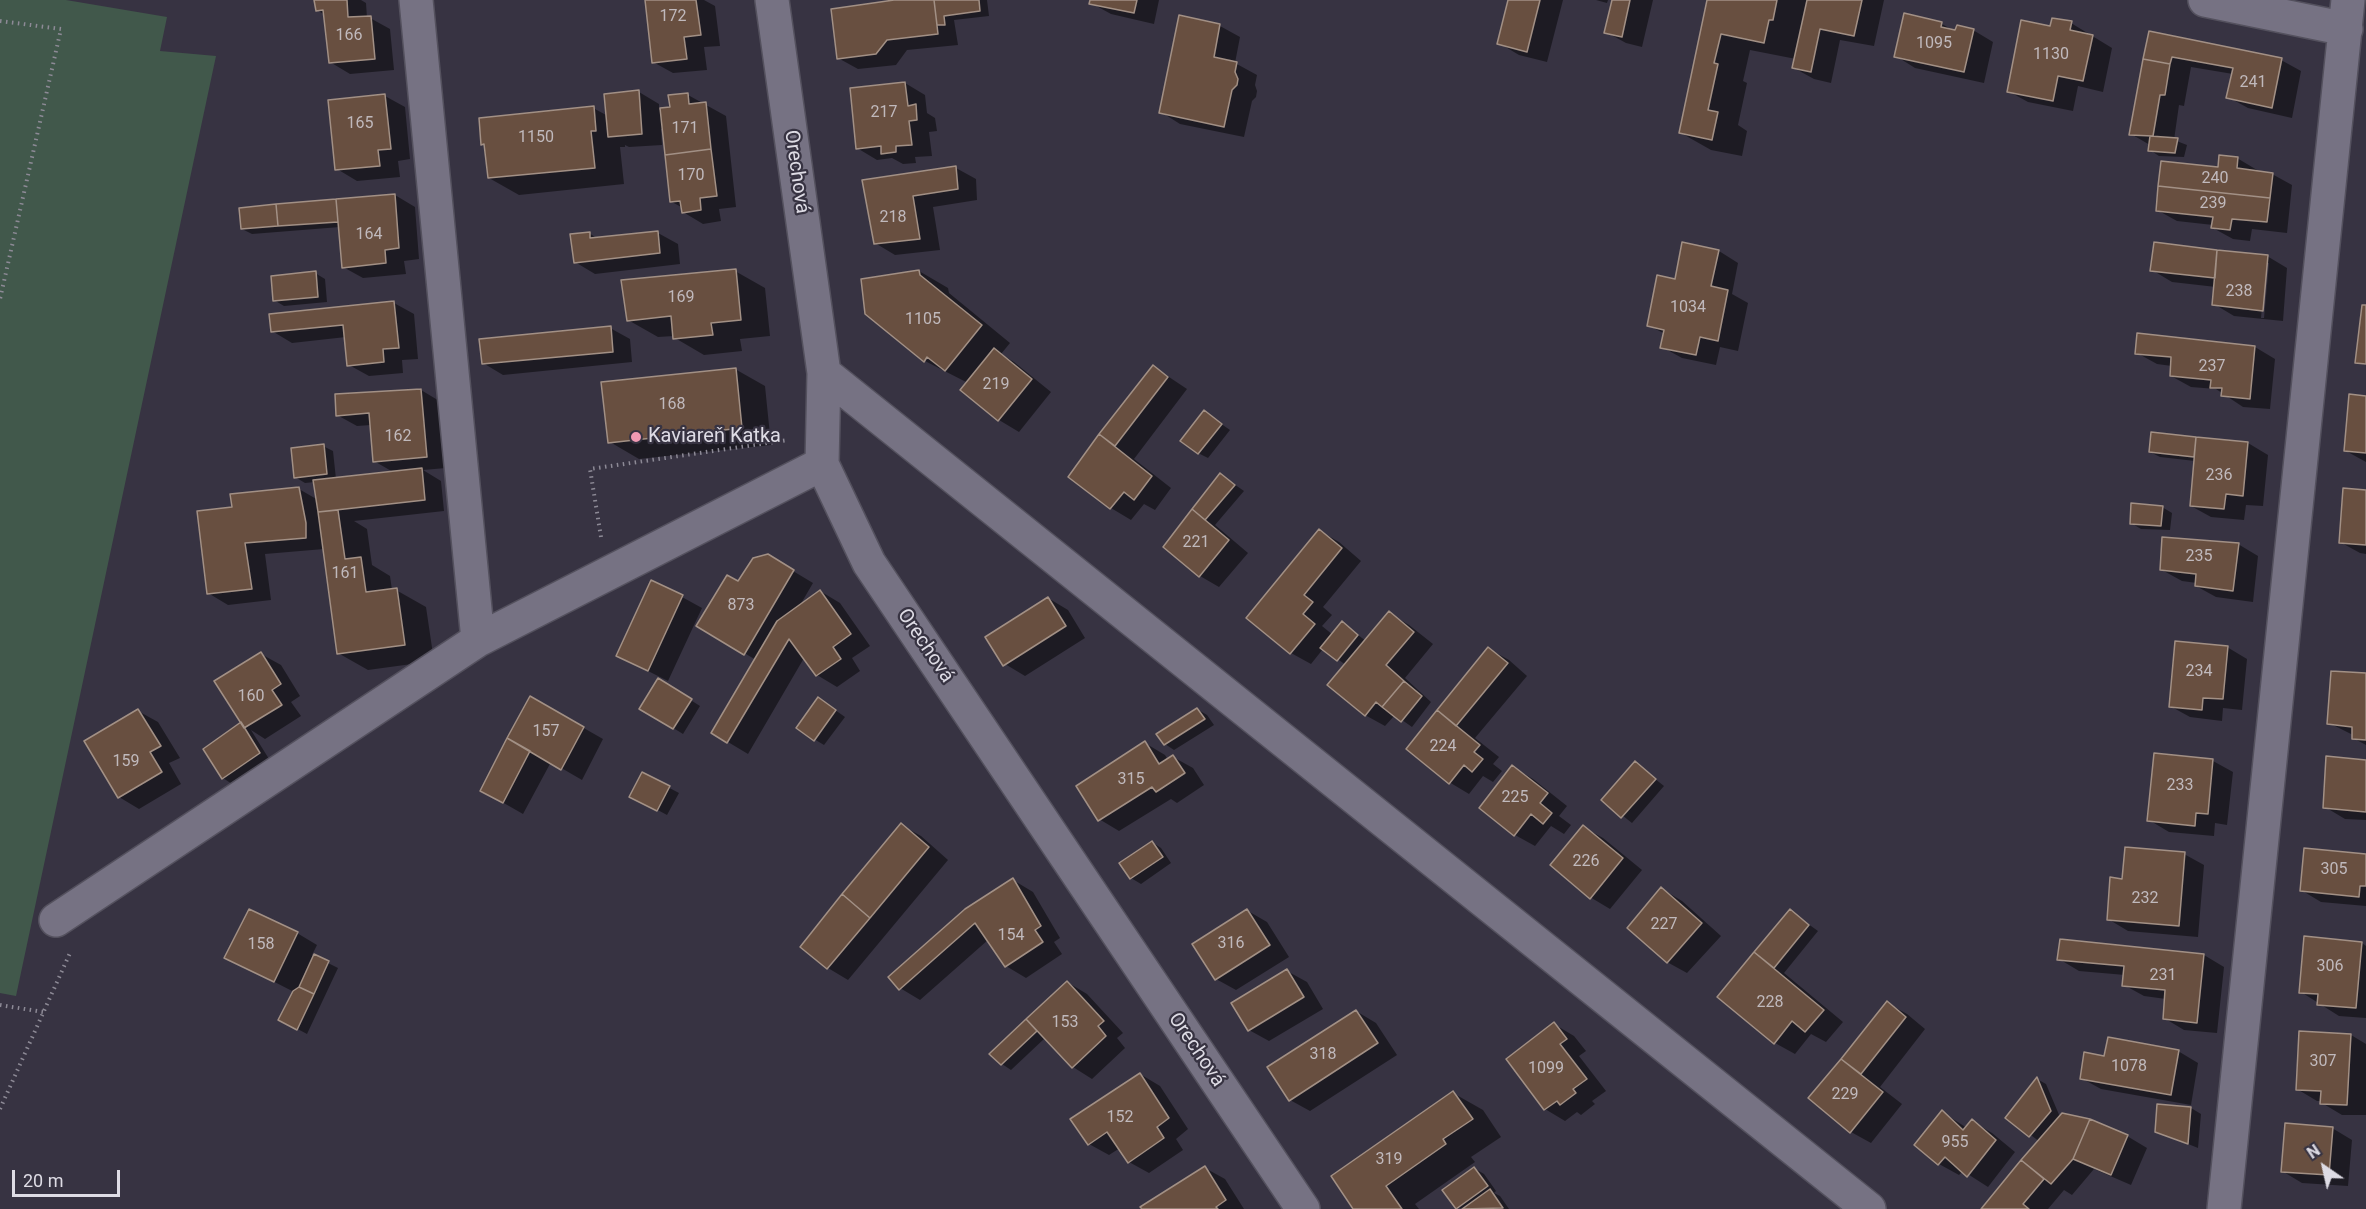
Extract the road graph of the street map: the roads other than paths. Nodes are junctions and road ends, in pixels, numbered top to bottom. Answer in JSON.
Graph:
{"nodes":[{"id":1,"x":416,"y":0,"type":"edge"},
{"id":2,"x":772,"y":0,"type":"edge"},
{"id":3,"x":2205,"y":0,"type":"edge"},
{"id":4,"x":2347,"y":14,"type":"edge"},
{"id":5,"x":824,"y":373,"type":"junction"},
{"id":6,"x":822,"y":450,"type":"junction"},
{"id":7,"x":478,"y":640,"type":"junction"},
{"id":8,"x":65,"y":932,"type":"road end"},
{"id":9,"x":1303,"y":1209,"type":"edge"},
{"id":10,"x":1869,"y":1209,"type":"edge"},
{"id":11,"x":2224,"y":1209,"type":"edge"}],
"edges":[{"from":1,"to":7,"type":"street"},
{"from":2,"to":5,"type":"street","name":"Orechová"},
{"from":3,"to":4,"type":"street"},
{"from":4,"to":11,"type":"street"},
{"from":5,"to":6,"type":"street","name":"Orechová"},
{"from":5,"to":10,"type":"street"},
{"from":6,"to":7,"type":"street"},
{"from":6,"to":9,"type":"street","name":"Orechová"},
{"from":7,"to":8,"type":"street"}]}
